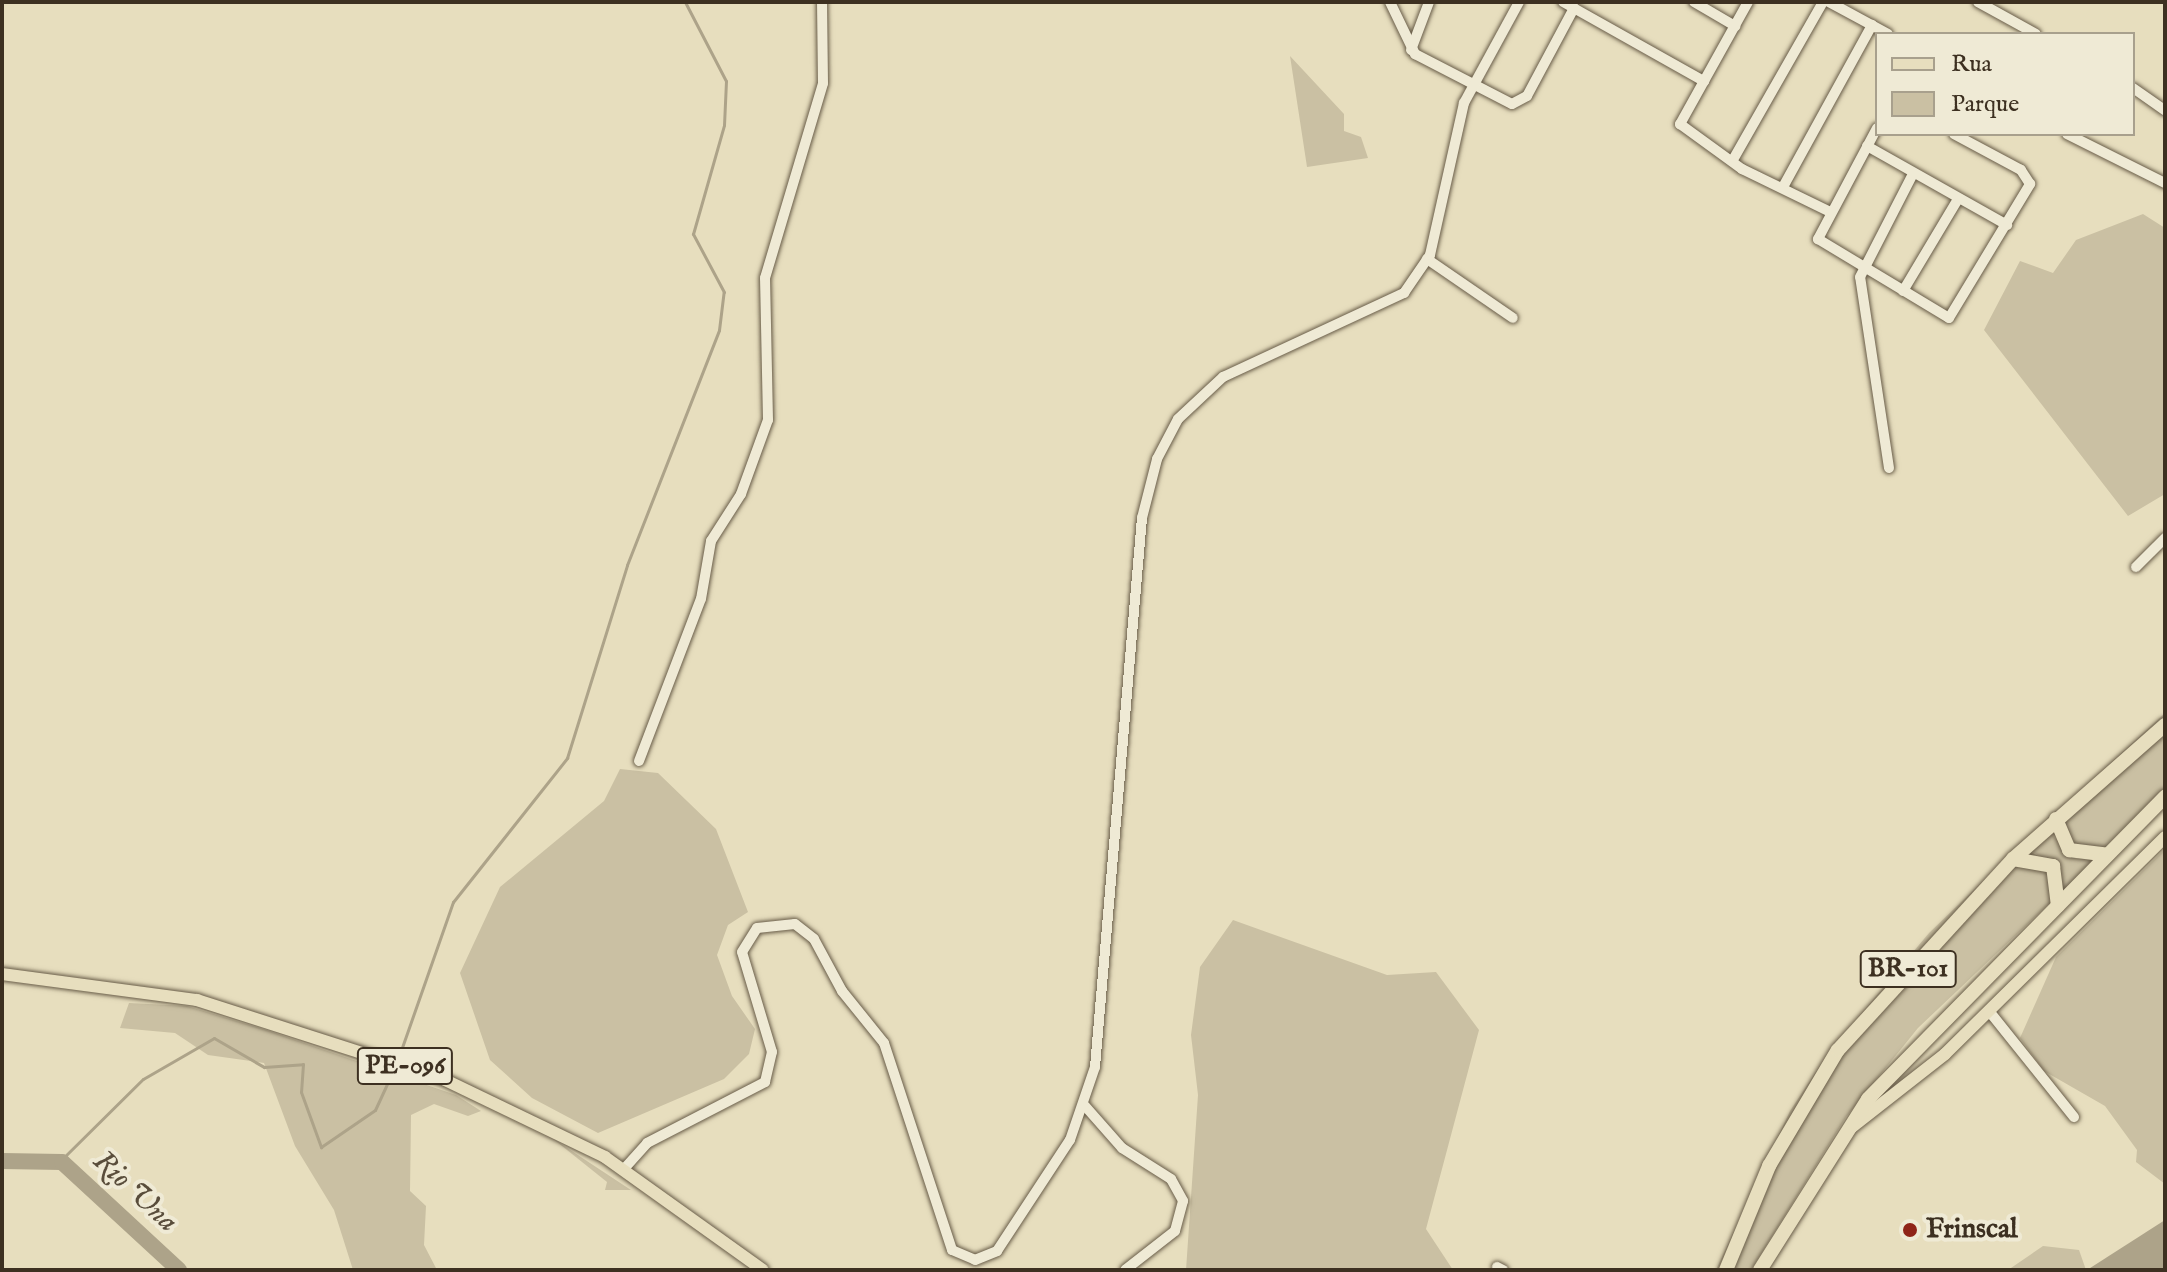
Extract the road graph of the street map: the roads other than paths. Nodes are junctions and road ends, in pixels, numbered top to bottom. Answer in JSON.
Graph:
{"nodes":[{"id":1,"x":822,"y":2,"type":"edge"},
{"id":2,"x":1390,"y":2,"type":"edge"},
{"id":3,"x":1429,"y":2,"type":"edge"},
{"id":4,"x":1519,"y":2,"type":"edge"},
{"id":5,"x":1563,"y":2,"type":"edge"},
{"id":6,"x":1694,"y":2,"type":"edge"},
{"id":7,"x":1748,"y":2,"type":"edge"},
{"id":8,"x":1826,"y":2,"type":"edge"},
{"id":9,"x":1978,"y":2,"type":"edge"},
{"id":10,"x":1574,"y":8,"type":"junction"},
{"id":11,"x":1872,"y":25,"type":"junction"},
{"id":12,"x":1735,"y":26,"type":"junction"},
{"id":13,"x":2018,"y":30,"type":"edge"},
{"id":14,"x":1884,"y":32,"type":"edge"},
{"id":15,"x":1411,"y":50,"type":"junction"},
{"id":16,"x":1704,"y":81,"type":"junction"},
{"id":17,"x":1474,"y":84,"type":"junction"},
{"id":18,"x":2135,"y":89,"type":"edge"},
{"id":19,"x":2165,"y":110,"type":"edge"},
{"id":20,"x":1875,"y":132,"type":"edge"},
{"id":21,"x":1958,"y":136,"type":"edge"},
{"id":22,"x":2071,"y":136,"type":"edge"},
{"id":23,"x":1867,"y":146,"type":"junction"},
{"id":24,"x":1734,"y":158,"type":"junction"},
{"id":25,"x":1913,"y":174,"type":"junction"},
{"id":26,"x":2165,"y":183,"type":"edge"},
{"id":27,"x":1783,"y":187,"type":"junction"},
{"id":28,"x":1958,"y":199,"type":"junction"},
{"id":29,"x":1828,"y":211,"type":"junction"},
{"id":30,"x":2007,"y":225,"type":"junction"},
{"id":31,"x":1427,"y":259,"type":"junction"},
{"id":32,"x":1862,"y":265,"type":"junction"},
{"id":33,"x":1903,"y":291,"type":"junction"},
{"id":34,"x":1513,"y":318,"type":"dead end"},
{"id":35,"x":1889,"y":468,"type":"dead end"},
{"id":36,"x":2165,"y":538,"type":"edge"},
{"id":37,"x":2136,"y":567,"type":"dead end"},
{"id":38,"x":2165,"y":725,"type":"edge"},
{"id":39,"x":639,"y":761,"type":"dead end"},
{"id":40,"x":2165,"y":797,"type":"edge"},
{"id":41,"x":2056,"y":819,"type":"junction"},
{"id":42,"x":2165,"y":837,"type":"edge"},
{"id":43,"x":2108,"y":855,"type":"junction"},
{"id":44,"x":2013,"y":859,"type":"junction"},
{"id":45,"x":2058,"y":906,"type":"junction"},
{"id":46,"x":2,"y":974,"type":"edge"},
{"id":47,"x":1989,"y":1011,"type":"junction"},
{"id":48,"x":1085,"y":1106,"type":"junction"},
{"id":49,"x":2074,"y":1117,"type":"dead end"},
{"id":50,"x":1840,"y":1136,"type":"junction"},
{"id":51,"x":623,"y":1170,"type":"junction"},
{"id":52,"x":763,"y":1270,"type":"edge"},
{"id":53,"x":1125,"y":1270,"type":"edge"},
{"id":54,"x":1726,"y":1270,"type":"edge"},
{"id":55,"x":1760,"y":1270,"type":"edge"}],
"edges":[{"from":1,"to":39,"type":"street"},
{"from":2,"to":15,"type":"street"},
{"from":3,"to":15,"type":"street"},
{"from":4,"to":17,"type":"street"},
{"from":5,"to":10,"type":"street"},
{"from":6,"to":12,"type":"street"},
{"from":7,"to":12,"type":"street"},
{"from":8,"to":11,"type":"street"},
{"from":8,"to":24,"type":"street"},
{"from":9,"to":13,"type":"street"},
{"from":10,"to":16,"type":"street"},
{"from":10,"to":17,"type":"street"},
{"from":11,"to":14,"type":"street"},
{"from":11,"to":27,"type":"street"},
{"from":12,"to":16,"type":"street"},
{"from":15,"to":17,"type":"street"},
{"from":16,"to":24,"type":"street"},
{"from":17,"to":31,"type":"street"},
{"from":18,"to":19,"type":"street"},
{"from":20,"to":23,"type":"street"},
{"from":21,"to":30,"type":"street"},
{"from":22,"to":26,"type":"street"},
{"from":23,"to":25,"type":"street"},
{"from":23,"to":29,"type":"street"},
{"from":24,"to":27,"type":"street"},
{"from":25,"to":28,"type":"street"},
{"from":25,"to":32,"type":"street"},
{"from":27,"to":29,"type":"street"},
{"from":28,"to":30,"type":"street"},
{"from":28,"to":33,"type":"street"},
{"from":29,"to":32,"type":"street"},
{"from":30,"to":33,"type":"street"},
{"from":31,"to":34,"type":"street"},
{"from":31,"to":48,"type":"street"},
{"from":32,"to":33,"type":"street"},
{"from":32,"to":35,"type":"street"},
{"from":36,"to":37,"type":"street"},
{"from":38,"to":41,"type":"highway","number":"BR-101"},
{"from":40,"to":43,"type":"highway","number":"BR-101"},
{"from":41,"to":43,"type":"highway"},
{"from":41,"to":44,"type":"highway","number":"BR-101"},
{"from":42,"to":47,"type":"main road"},
{"from":43,"to":45,"type":"highway","number":"BR-101"},
{"from":44,"to":45,"type":"highway"},
{"from":44,"to":54,"type":"highway","number":"BR-101"},
{"from":45,"to":50,"type":"highway","number":"BR-101"},
{"from":46,"to":51,"type":"main road","number":"PE-096"},
{"from":47,"to":49,"type":"street"},
{"from":47,"to":50,"type":"main road"},
{"from":48,"to":51,"type":"street"},
{"from":48,"to":53,"type":"street"},
{"from":50,"to":55,"type":"highway","number":"BR-101"},
{"from":51,"to":52,"type":"main road","number":"PE-096"}]}
